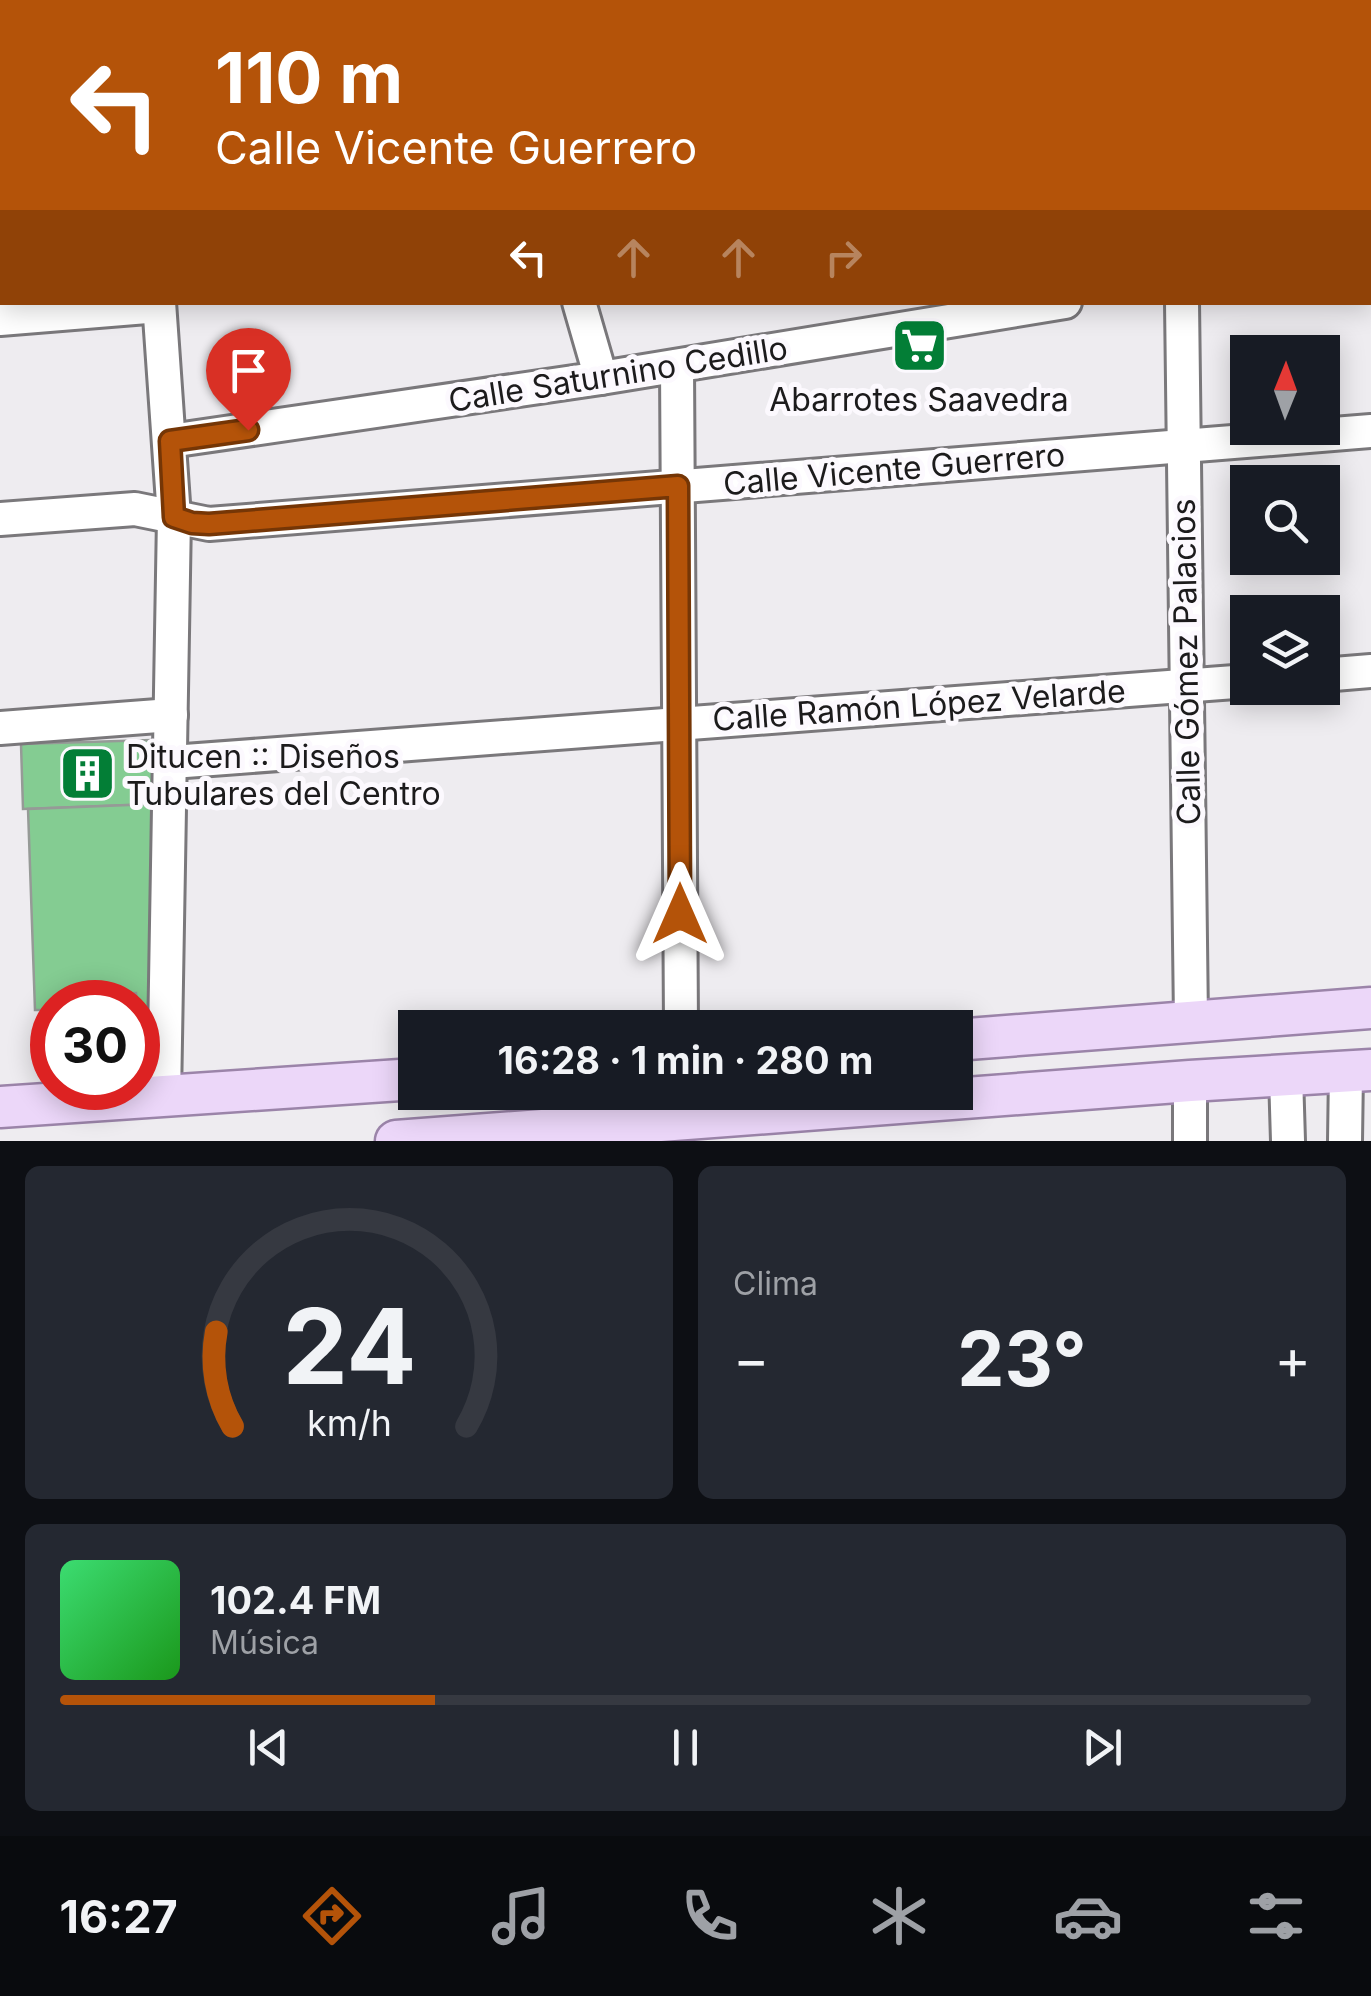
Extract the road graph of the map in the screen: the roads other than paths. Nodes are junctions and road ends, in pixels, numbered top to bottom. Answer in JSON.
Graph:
{"nodes":[{"id":1,"x":148,"y":305,"type":"edge"},
{"id":2,"x":159,"y":305,"type":"edge"},
{"id":3,"x":580,"y":305,"type":"edge"},
{"id":4,"x":1047,"y":305,"type":"edge"},
{"id":5,"x":1182,"y":305,"type":"edge"},
{"id":6,"x":0,"y":319,"type":"edge"},
{"id":7,"x":677,"y":366,"type":"junction"},
{"id":8,"x":601,"y":378,"type":"junction"},
{"id":9,"x":1371,"y":431,"type":"edge"},
{"id":10,"x":170,"y":441,"type":"junction"},
{"id":11,"x":1184,"y":446,"type":"junction"},
{"id":12,"x":678,"y":486,"type":"junction"},
{"id":13,"x":174,"y":517,"type":"junction"},
{"id":14,"x":0,"y":519,"type":"edge"},
{"id":15,"x":1371,"y":671,"type":"edge"},
{"id":16,"x":1340,"y":674,"type":"edge"},
{"id":17,"x":1230,"y":681,"type":"edge"},
{"id":18,"x":1187,"y":685,"type":"junction"},
{"id":19,"x":172,"y":716,"type":"junction"},
{"id":20,"x":679,"y":724,"type":"junction"},
{"id":21,"x":0,"y":728,"type":"edge"},
{"id":22,"x":172,"y":762,"type":"junction"},
{"id":23,"x":1371,"y":1008,"type":"edge"},
{"id":24,"x":681,"y":1010,"type":"edge"},
{"id":25,"x":1191,"y":1022,"type":"junction"},
{"id":26,"x":973,"y":1039,"type":"edge"},
{"id":27,"x":1358,"y":1071,"type":"edge"},
{"id":28,"x":1286,"y":1075,"type":"junction"},
{"id":29,"x":398,"y":1080,"type":"edge"},
{"id":30,"x":1190,"y":1081,"type":"junction"},
{"id":31,"x":164,"y":1098,"type":"junction"},
{"id":32,"x":0,"y":1107,"type":"edge"},
{"id":33,"x":676,"y":1130,"type":"edge"},
{"id":34,"x":396,"y":1141,"type":"edge"},
{"id":35,"x":1190,"y":1141,"type":"edge"},
{"id":36,"x":1288,"y":1141,"type":"edge"},
{"id":37,"x":1346,"y":1141,"type":"edge"}],
"edges":[{"from":1,"to":6,"type":"street"},
{"from":2,"to":10,"type":"street"},
{"from":3,"to":8,"type":"street"},
{"from":4,"to":7,"type":"street","name":"Calle Saturnino Cedillo"},
{"from":5,"to":11,"type":"street","name":"Calle Gómez Palacios"},
{"from":7,"to":8,"type":"street","name":"Calle Saturnino Cedillo"},
{"from":7,"to":12,"type":"street"},
{"from":8,"to":10,"type":"street","name":"Calle Saturnino Cedillo"},
{"from":9,"to":11,"type":"street","name":"Calle Vicente Guerrero"},
{"from":10,"to":13,"type":"street"},
{"from":11,"to":12,"type":"street","name":"Calle Vicente Guerrero"},
{"from":11,"to":18,"type":"street","name":"Calle Gómez Palacios"},
{"from":12,"to":13,"type":"street","name":"Calle Vicente Guerrero"},
{"from":12,"to":20,"type":"street"},
{"from":13,"to":14,"type":"street","name":"Calle Vicente Guerrero"},
{"from":13,"to":19,"type":"street"},
{"from":15,"to":16,"type":"street"},
{"from":17,"to":18,"type":"street","name":"Calle Ramón López Velarde"},
{"from":18,"to":20,"type":"street","name":"Calle Ramón López Velarde"},
{"from":18,"to":25,"type":"street","name":"Calle Gómez Palacios"},
{"from":19,"to":21,"type":"street"},
{"from":19,"to":22,"type":"street"},
{"from":20,"to":22,"type":"street","name":"Calle Ramón López Velarde"},
{"from":20,"to":24,"type":"street"},
{"from":22,"to":31,"type":"street"},
{"from":23,"to":25,"type":"main road"},
{"from":25,"to":26,"type":"main road"},
{"from":27,"to":28,"type":"main road"},
{"from":27,"to":37,"type":"street"},
{"from":28,"to":30,"type":"main road"},
{"from":28,"to":36,"type":"street"},
{"from":29,"to":31,"type":"main road"},
{"from":30,"to":33,"type":"main road"},
{"from":30,"to":35,"type":"street"},
{"from":31,"to":32,"type":"main road"},
{"from":33,"to":34,"type":"main road"}]}
